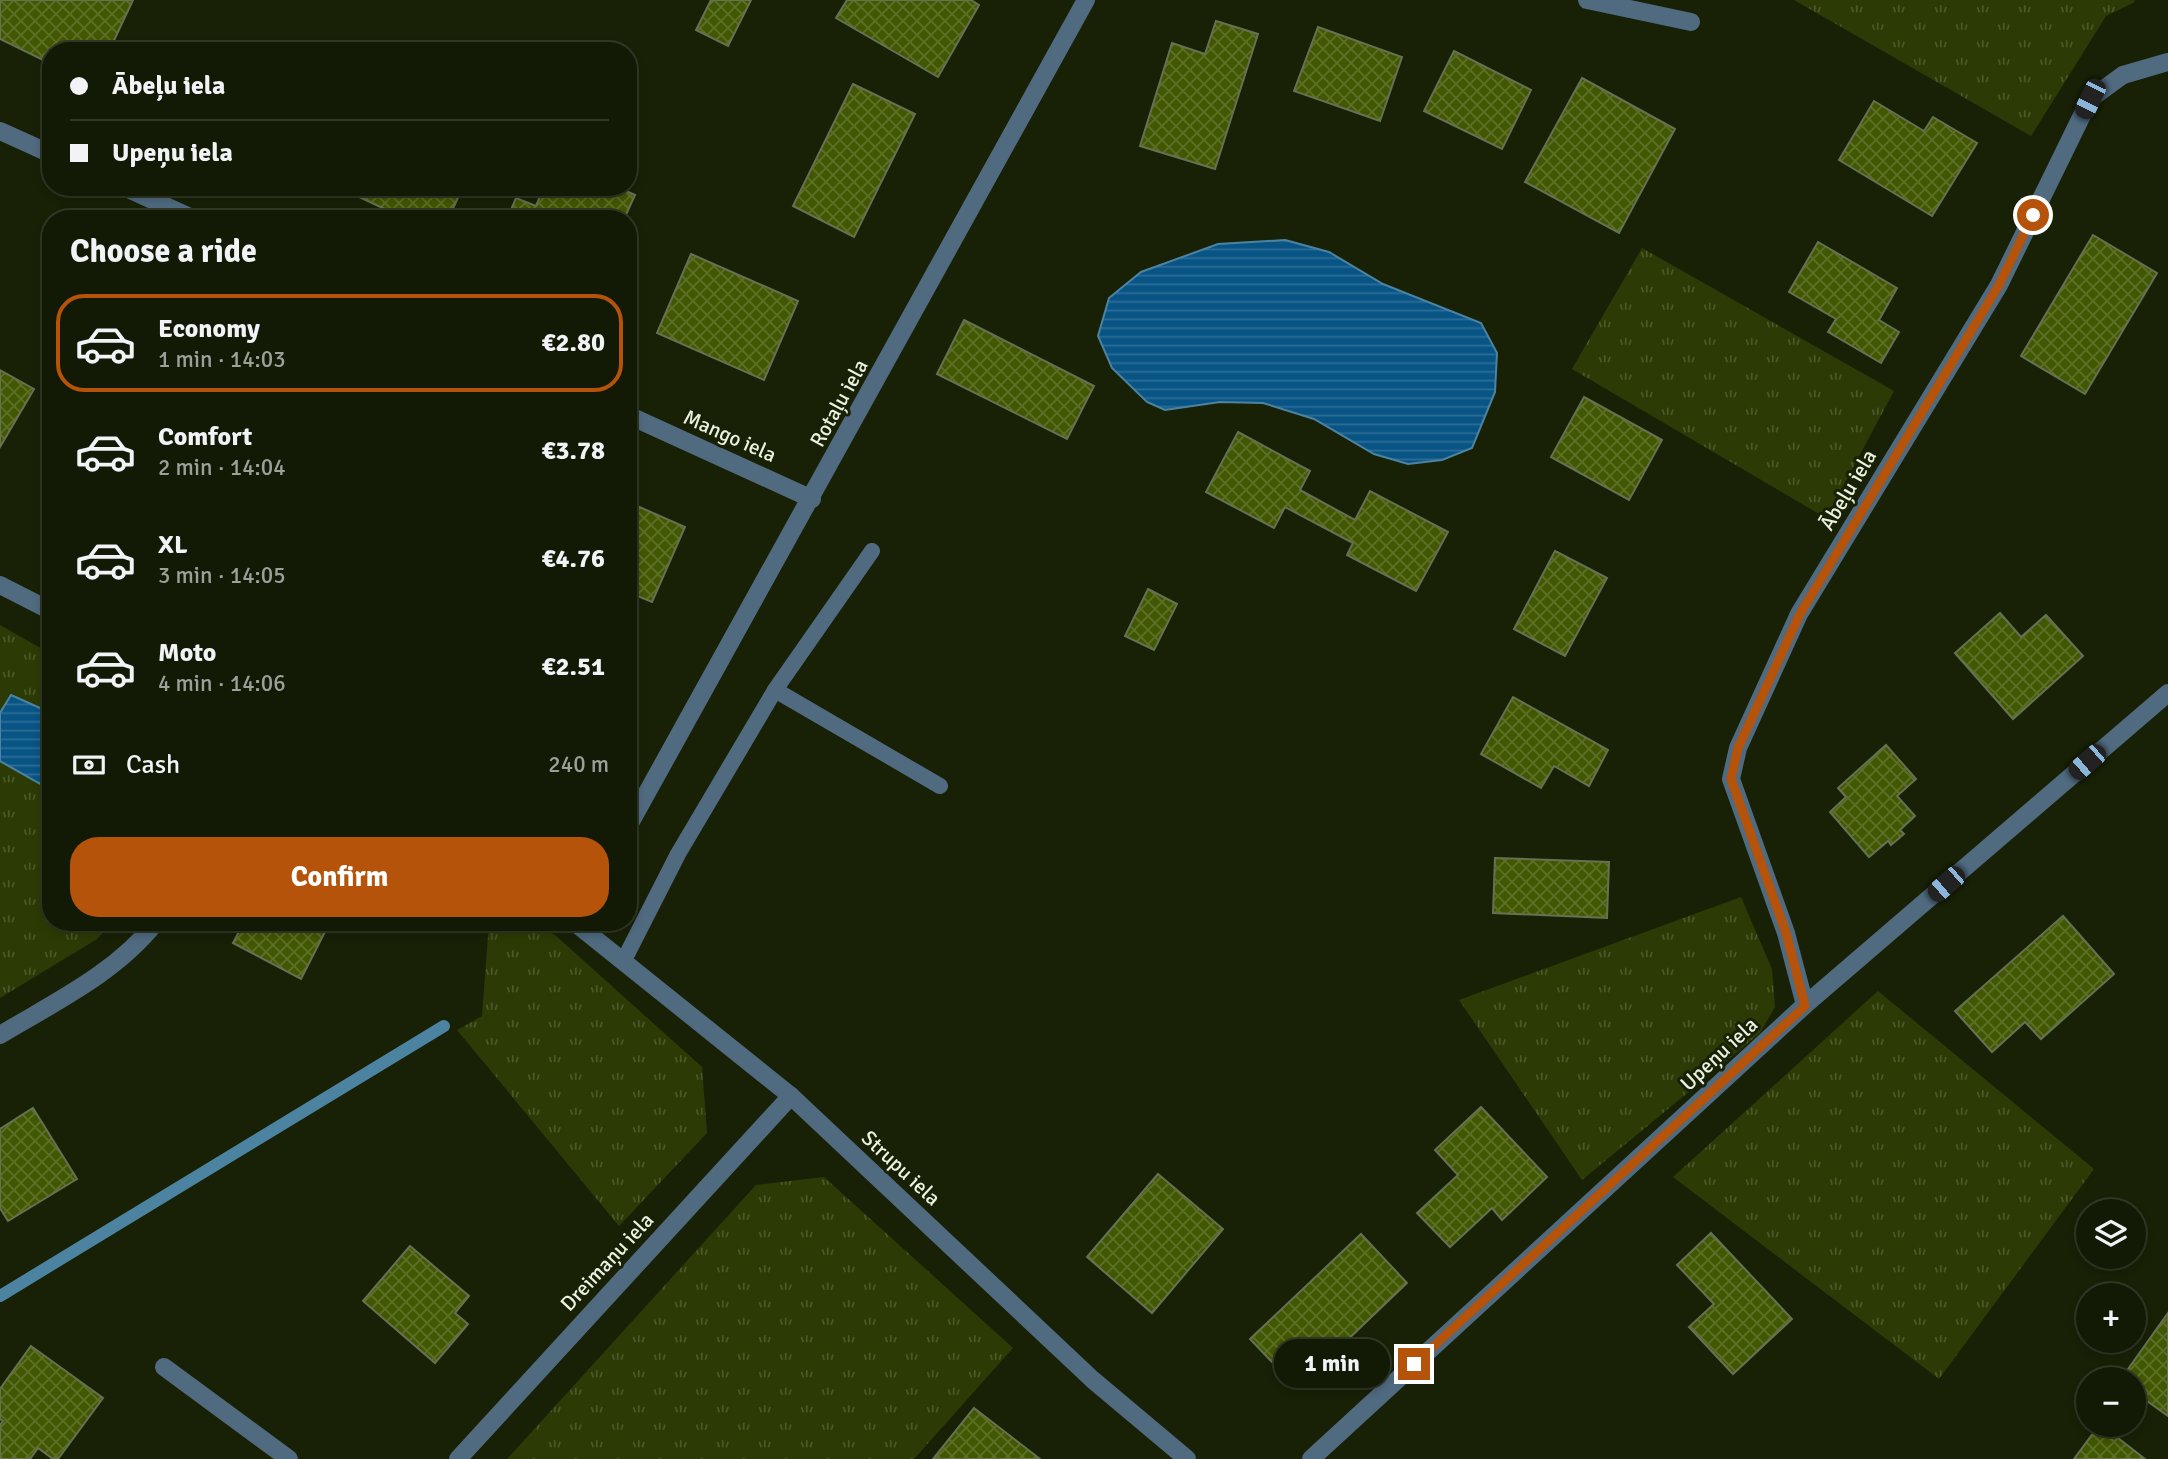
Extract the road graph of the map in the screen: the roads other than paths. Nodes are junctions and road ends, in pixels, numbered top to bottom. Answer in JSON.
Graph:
{"nodes":[{"id":1,"x":1086,"y":0,"type":"edge"},
{"id":2,"x":1587,"y":0,"type":"edge"},
{"id":3,"x":1691,"y":22,"type":"dead end"},
{"id":4,"x":2168,"y":62,"type":"edge"},
{"id":5,"x":0,"y":131,"type":"edge"},
{"id":6,"x":42,"y":150,"type":"edge"},
{"id":7,"x":144,"y":196,"type":"edge"},
{"id":8,"x":174,"y":210,"type":"edge"},
{"id":9,"x":637,"y":419,"type":"edge"},
{"id":10,"x":812,"y":499,"type":"junction"},
{"id":11,"x":872,"y":551,"type":"dead end"},
{"id":12,"x":0,"y":585,"type":"edge"},
{"id":13,"x":42,"y":606,"type":"edge"},
{"id":14,"x":775,"y":690,"type":"junction"},
{"id":15,"x":2168,"y":693,"type":"edge"},
{"id":16,"x":940,"y":786,"type":"dead end"},
{"id":17,"x":637,"y":811,"type":"edge"},
{"id":18,"x":149,"y":931,"type":"edge"},
{"id":19,"x":586,"y":931,"type":"edge"},
{"id":20,"x":624,"y":960,"type":"junction"},
{"id":21,"x":1805,"y":1006,"type":"junction"},
{"id":22,"x":0,"y":1035,"type":"edge"},
{"id":23,"x":790,"y":1096,"type":"junction"},
{"id":24,"x":164,"y":1367,"type":"dead end"},
{"id":25,"x":289,"y":1459,"type":"edge"},
{"id":26,"x":457,"y":1459,"type":"edge"},
{"id":27,"x":1187,"y":1459,"type":"edge"},
{"id":28,"x":1311,"y":1459,"type":"edge"}],
"edges":[{"from":1,"to":10,"type":"street","name":"Rotaļu iela"},
{"from":2,"to":3,"type":"street"},
{"from":4,"to":21,"type":"street","name":"Ābeļu iela"},
{"from":5,"to":6,"type":"street"},
{"from":7,"to":8,"type":"street"},
{"from":9,"to":10,"type":"street","name":"Mango iela"},
{"from":10,"to":17,"type":"street","name":"Rotaļu iela"},
{"from":11,"to":14,"type":"lane"},
{"from":12,"to":13,"type":"street"},
{"from":14,"to":16,"type":"lane"},
{"from":14,"to":20,"type":"lane"},
{"from":15,"to":21,"type":"street","name":"Upeņu iela"},
{"from":18,"to":22,"type":"street"},
{"from":19,"to":20,"type":"street","name":"Strupu iela"},
{"from":20,"to":23,"type":"street","name":"Strupu iela"},
{"from":21,"to":28,"type":"street","name":"Upeņu iela"},
{"from":23,"to":26,"type":"street","name":"Dreimaņu iela"},
{"from":23,"to":27,"type":"street","name":"Strupu iela"},
{"from":24,"to":25,"type":"street"}]}
